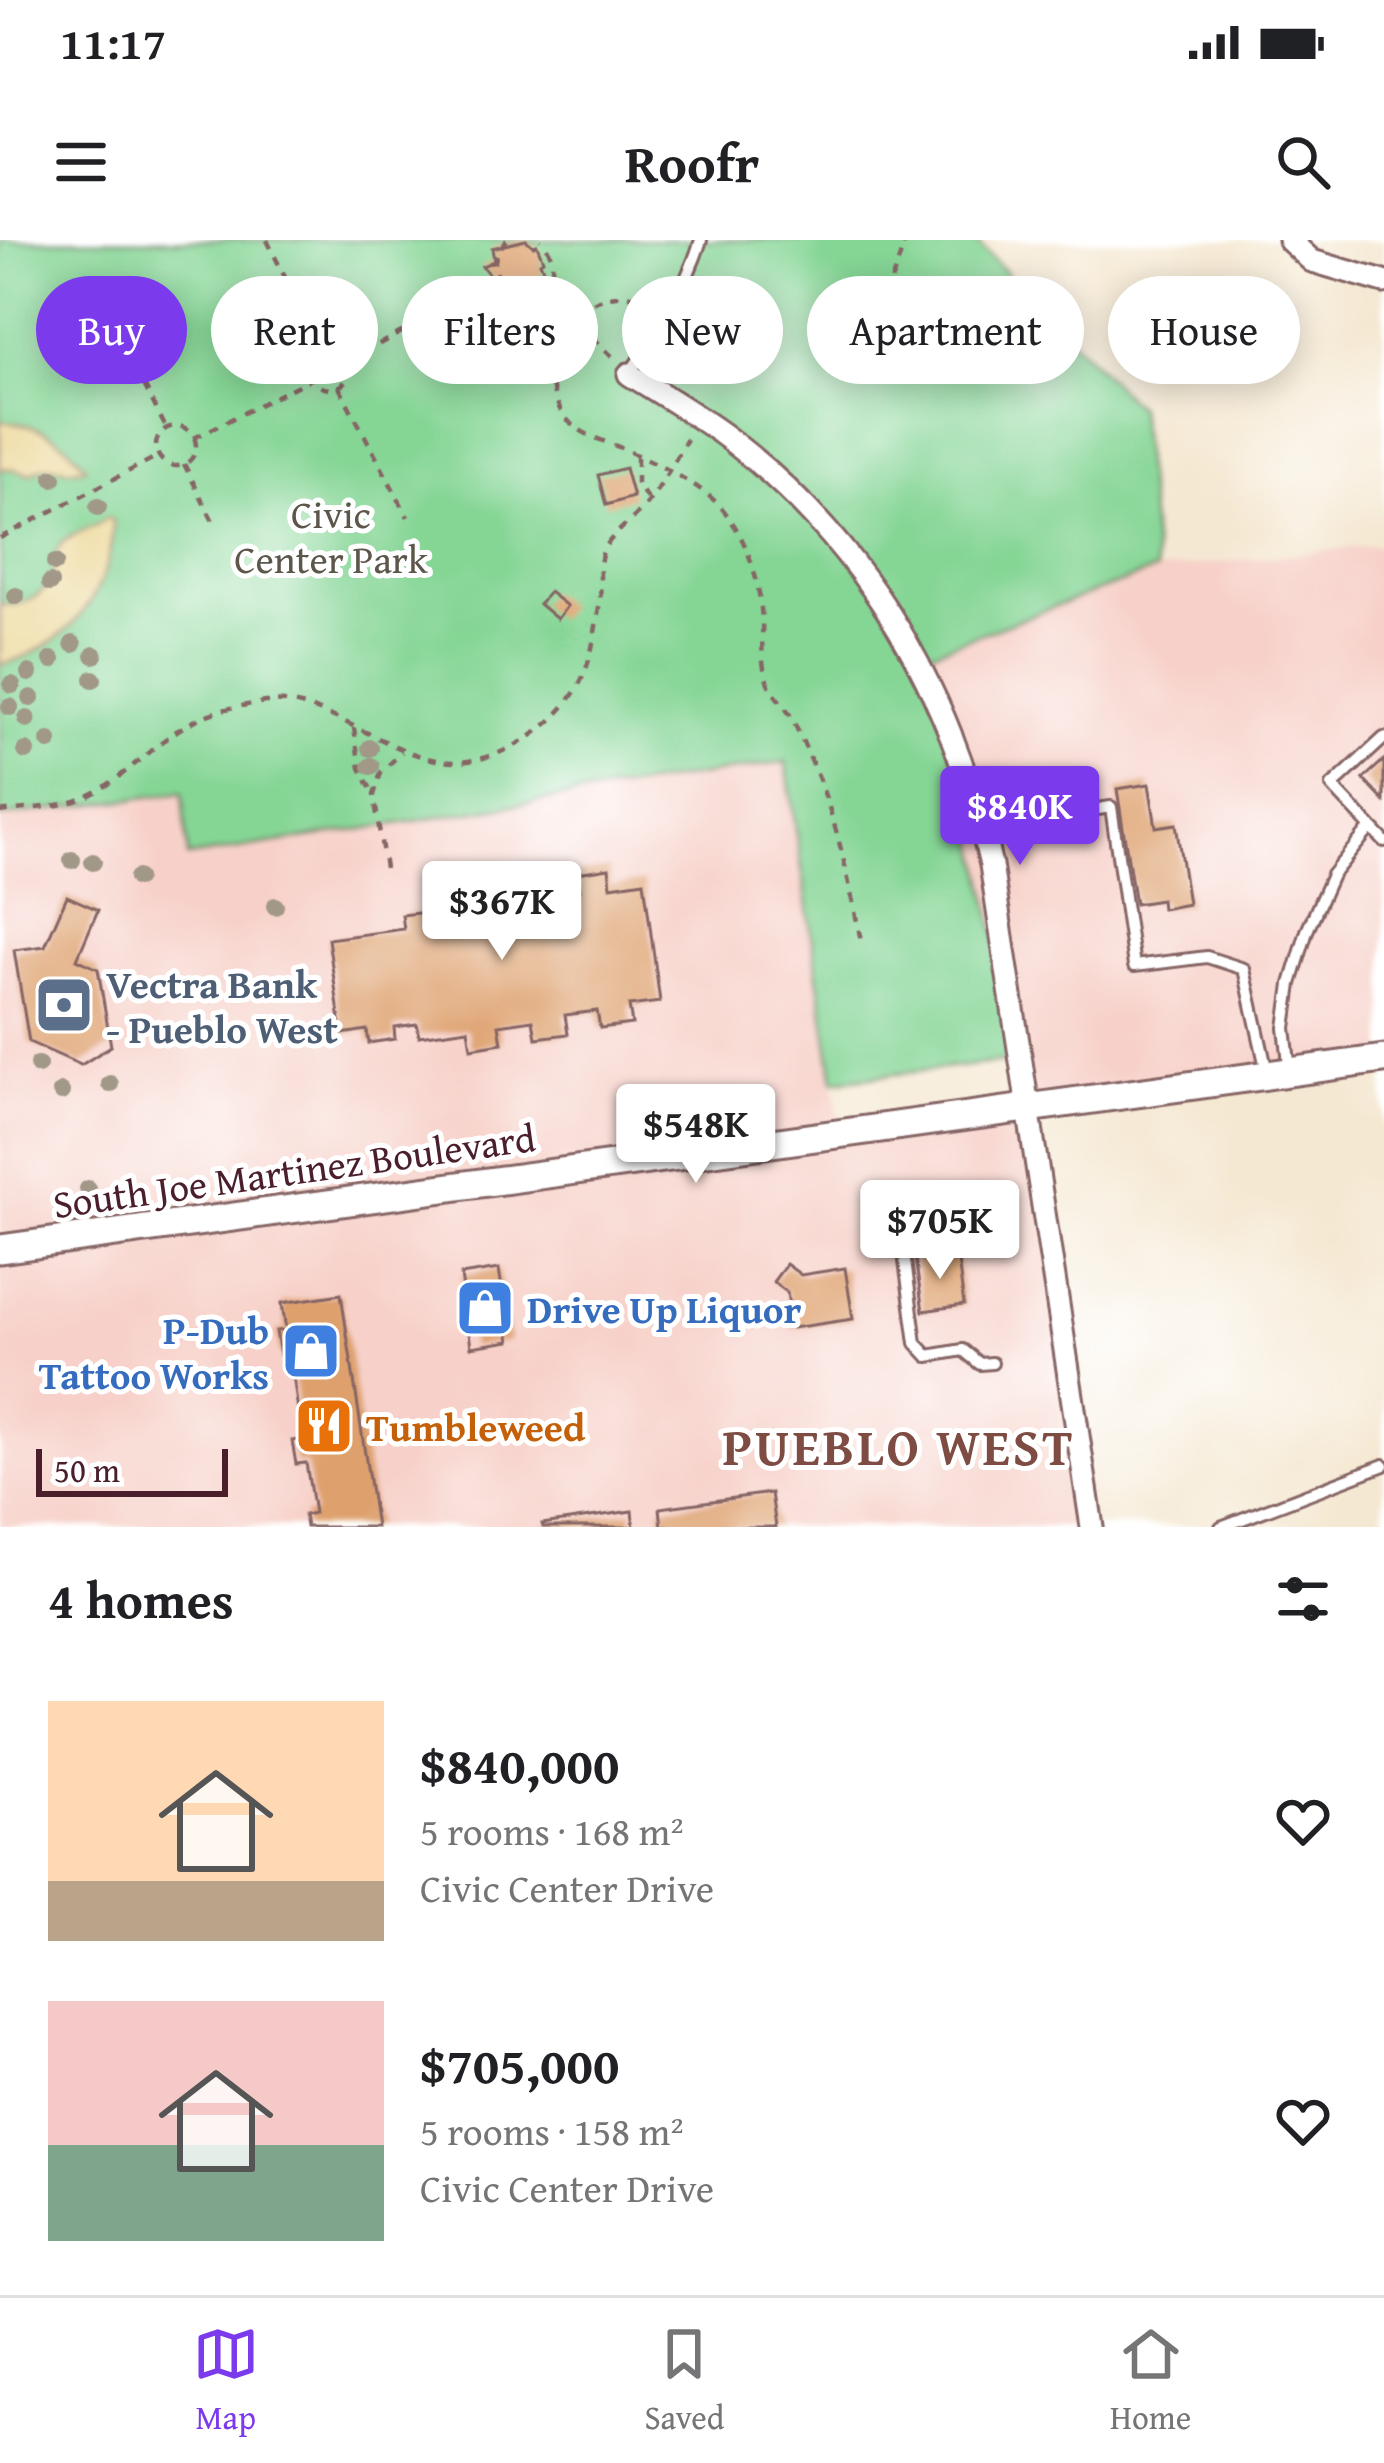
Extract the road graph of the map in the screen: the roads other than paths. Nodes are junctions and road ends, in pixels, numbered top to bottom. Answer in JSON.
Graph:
{"nodes":[{"id":1,"x":701,"y":240,"type":"edge"},
{"id":2,"x":1289,"y":240,"type":"edge"},
{"id":3,"x":688,"y":276,"type":"edge"},
{"id":4,"x":1384,"y":282,"type":"edge"},
{"id":5,"x":645,"y":384,"type":"edge"},
{"id":6,"x":1384,"y":738,"type":"edge"},
{"id":7,"x":982,"y":827,"type":"junction"},
{"id":8,"x":1371,"y":827,"type":"junction"},
{"id":9,"x":1384,"y":841,"type":"edge"},
{"id":10,"x":1384,"y":1059,"type":"edge"},
{"id":11,"x":1279,"y":1074,"type":"junction"},
{"id":12,"x":1027,"y":1110,"type":"junction"},
{"id":13,"x":900,"y":1224,"type":"dead end"},
{"id":14,"x":0,"y":1249,"type":"edge"},
{"id":15,"x":992,"y":1363,"type":"dead end"},
{"id":16,"x":1384,"y":1465,"type":"edge"},
{"id":17,"x":1091,"y":1527,"type":"edge"},
{"id":18,"x":1222,"y":1527,"type":"edge"}],
"edges":[{"from":1,"to":3,"type":"lane"},
{"from":2,"to":4,"type":"street"},
{"from":5,"to":7,"type":"street"},
{"from":6,"to":8,"type":"lane"},
{"from":7,"to":11,"type":"lane"},
{"from":7,"to":12,"type":"street"},
{"from":8,"to":9,"type":"lane"},
{"from":8,"to":11,"type":"lane"},
{"from":10,"to":11,"type":"main road","name":"South Joe Martinez Boulevard"},
{"from":11,"to":12,"type":"main road","name":"South Joe Martinez Boulevard"},
{"from":12,"to":14,"type":"main road","name":"South Joe Martinez Boulevard"},
{"from":12,"to":17,"type":"street"},
{"from":13,"to":15,"type":"lane"},
{"from":16,"to":18,"type":"lane"}]}
